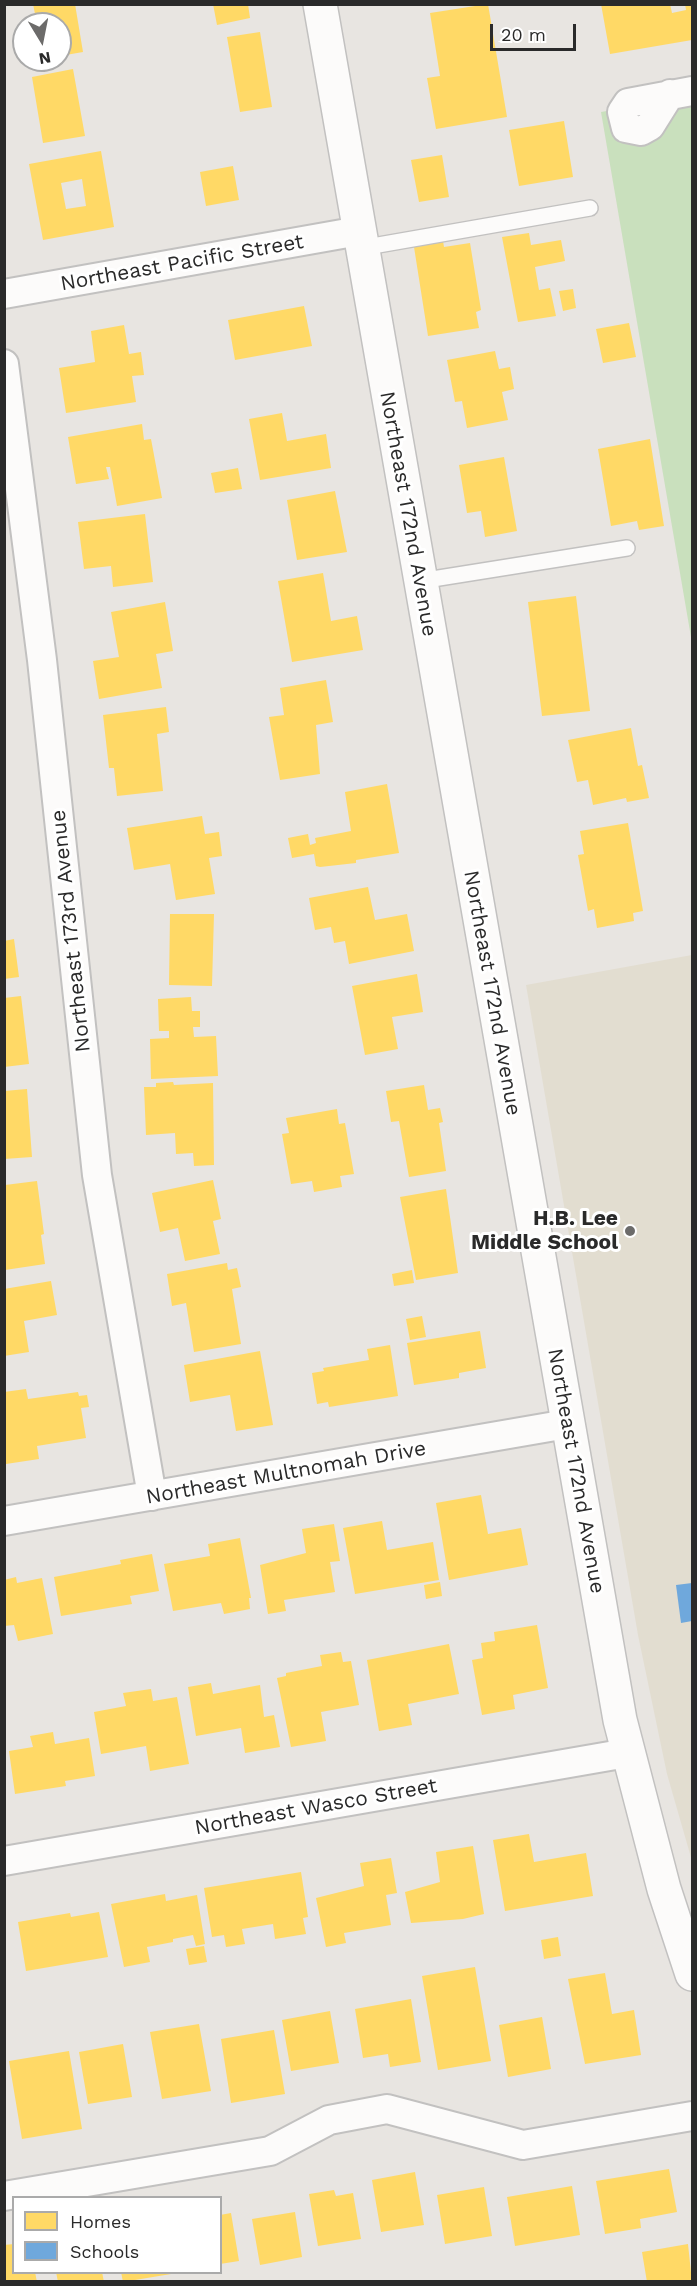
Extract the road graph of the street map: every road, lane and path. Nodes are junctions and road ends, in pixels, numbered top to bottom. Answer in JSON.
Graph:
{"nodes":[{"id":1,"x":320,"y":4,"type":"edge"},
{"id":2,"x":590,"y":208,"type":"dead end"},
{"id":3,"x":360,"y":239,"type":"junction"},
{"id":4,"x":4,"y":294,"type":"edge"},
{"id":5,"x":4,"y":364,"type":"edge"},
{"id":6,"x":627,"y":548,"type":"dead end"},
{"id":7,"x":420,"y":581,"type":"junction"},
{"id":8,"x":567,"y":1424,"type":"junction"},
{"id":9,"x":152,"y":1496,"type":"junction"},
{"id":10,"x":4,"y":1521,"type":"edge"},
{"id":11,"x":627,"y":1753,"type":"junction"},
{"id":12,"x":4,"y":1861,"type":"edge"},
{"id":13,"x":693,"y":1974,"type":"edge"},
{"id":14,"x":693,"y":2116,"type":"edge"},
{"id":15,"x":4,"y":2196,"type":"edge"}],
"edges":[{"from":1,"to":3,"type":"street","name":"Northeast 172nd Avenue"},
{"from":2,"to":3,"type":"lane"},
{"from":3,"to":4,"type":"street","name":"Northeast Pacific Street"},
{"from":3,"to":7,"type":"street","name":"Northeast 172nd Avenue"},
{"from":5,"to":9,"type":"street","name":"Northeast 173rd Avenue"},
{"from":6,"to":7,"type":"lane"},
{"from":7,"to":8,"type":"street","name":"Northeast 172nd Avenue"},
{"from":8,"to":9,"type":"street","name":"Northeast Multnomah Drive"},
{"from":8,"to":11,"type":"street","name":"Northeast 172nd Avenue"},
{"from":9,"to":10,"type":"street","name":"Northeast Multnomah Drive"},
{"from":11,"to":12,"type":"street","name":"Northeast Wasco Street"},
{"from":11,"to":13,"type":"street","name":"Northeast 172nd Avenue"},
{"from":14,"to":15,"type":"street"}]}
